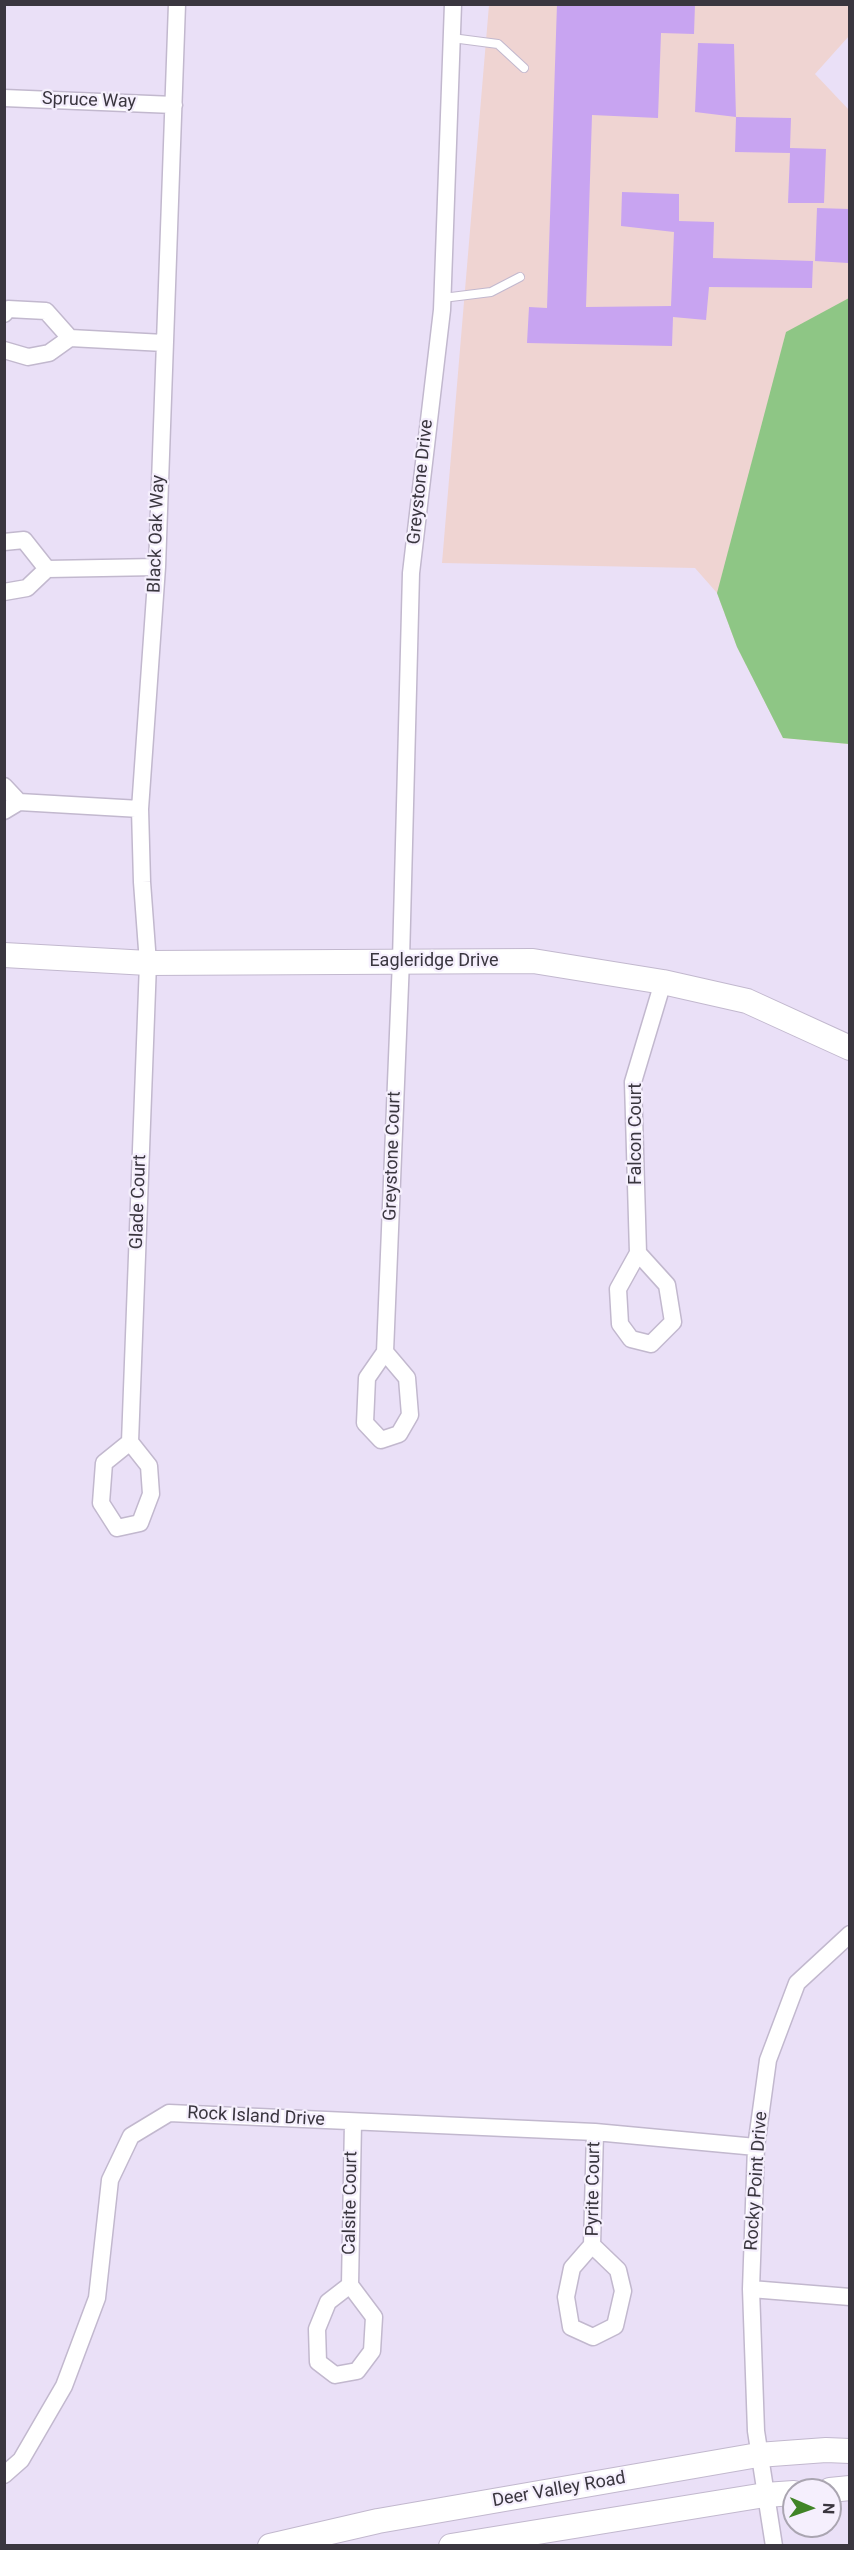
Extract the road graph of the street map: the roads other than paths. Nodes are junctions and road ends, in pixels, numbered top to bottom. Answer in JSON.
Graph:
{"nodes":[{"id":1,"x":177,"y":4,"type":"edge"},
{"id":2,"x":453,"y":4,"type":"edge"},
{"id":3,"x":452,"y":38,"type":"junction"},
{"id":4,"x":524,"y":68,"type":"dead end"},
{"id":5,"x":4,"y":98,"type":"edge"},
{"id":6,"x":174,"y":105,"type":"junction"},
{"id":7,"x":520,"y":278,"type":"dead end"},
{"id":8,"x":443,"y":298,"type":"junction"},
{"id":9,"x":4,"y":314,"type":"edge"},
{"id":10,"x":70,"y":338,"type":"junction"},
{"id":11,"x":164,"y":343,"type":"junction"},
{"id":12,"x":4,"y":351,"type":"edge"},
{"id":13,"x":4,"y":542,"type":"edge"},
{"id":14,"x":157,"y":567,"type":"junction"},
{"id":15,"x":46,"y":569,"type":"junction"},
{"id":16,"x":4,"y":592,"type":"edge"},
{"id":17,"x":4,"y":786,"type":"edge"},
{"id":18,"x":19,"y":802,"type":"junction"},
{"id":19,"x":140,"y":809,"type":"junction"},
{"id":20,"x":4,"y":811,"type":"edge"},
{"id":21,"x":4,"y":955,"type":"edge"},
{"id":22,"x":401,"y":960,"type":"junction"},
{"id":23,"x":148,"y":963,"type":"junction"},
{"id":24,"x":663,"y":982,"type":"junction"},
{"id":25,"x":849,"y":1048,"type":"edge"},
{"id":26,"x":638,"y":1253,"type":"junction"},
{"id":27,"x":385,"y":1352,"type":"junction"},
{"id":28,"x":130,"y":1442,"type":"junction"},
{"id":29,"x":849,"y":1934,"type":"edge"},
{"id":30,"x":353,"y":2121,"type":"junction"},
{"id":31,"x":595,"y":2132,"type":"junction"},
{"id":32,"x":756,"y":2147,"type":"junction"},
{"id":33,"x":592,"y":2245,"type":"junction"},
{"id":34,"x":350,"y":2285,"type":"junction"},
{"id":35,"x":751,"y":2289,"type":"junction"},
{"id":36,"x":849,"y":2297,"type":"edge"},
{"id":37,"x":849,"y":2451,"type":"edge"},
{"id":38,"x":758,"y":2456,"type":"junction"},
{"id":39,"x":4,"y":2475,"type":"edge"},
{"id":40,"x":782,"y":2494,"type":"edge"},
{"id":41,"x":765,"y":2495,"type":"junction"},
{"id":42,"x":270,"y":2546,"type":"edge"},
{"id":43,"x":451,"y":2546,"type":"edge"},
{"id":44,"x":774,"y":2546,"type":"edge"}],
"edges":[{"from":1,"to":6,"type":"street","name":"Black Oak Way"},
{"from":2,"to":3,"type":"street","name":"Greystone Drive"},
{"from":3,"to":4,"type":"lane"},
{"from":3,"to":8,"type":"street","name":"Greystone Drive"},
{"from":5,"to":6,"type":"street","name":"Spruce Way"},
{"from":6,"to":11,"type":"street","name":"Black Oak Way"},
{"from":7,"to":8,"type":"lane"},
{"from":8,"to":22,"type":"street","name":"Greystone Drive"},
{"from":9,"to":10,"type":"street"},
{"from":10,"to":11,"type":"street"},
{"from":10,"to":12,"type":"street"},
{"from":11,"to":14,"type":"street","name":"Black Oak Way"},
{"from":13,"to":15,"type":"street"},
{"from":14,"to":15,"type":"street"},
{"from":14,"to":19,"type":"street","name":"Black Oak Way"},
{"from":15,"to":16,"type":"street"},
{"from":17,"to":18,"type":"street"},
{"from":18,"to":19,"type":"street"},
{"from":18,"to":20,"type":"street"},
{"from":19,"to":23,"type":"street","name":"Black Oak Way"},
{"from":21,"to":23,"type":"main road","name":"Eagleridge Drive"},
{"from":22,"to":23,"type":"main road","name":"Eagleridge Drive"},
{"from":22,"to":24,"type":"main road","name":"Eagleridge Drive"},
{"from":22,"to":27,"type":"street","name":"Greystone Court"},
{"from":23,"to":28,"type":"street","name":"Glade Court"},
{"from":24,"to":25,"type":"main road","name":"Eagleridge Drive"},
{"from":24,"to":26,"type":"street","name":"Falcon Court"},
{"from":26,"to":26,"type":"street"},
{"from":27,"to":27,"type":"street"},
{"from":28,"to":28,"type":"street"},
{"from":29,"to":32,"type":"street","name":"Rocky Point Drive"},
{"from":30,"to":31,"type":"street","name":"Rock Island Drive"},
{"from":30,"to":34,"type":"street","name":"Calsite Court"},
{"from":30,"to":39,"type":"street","name":"Rock Island Drive"},
{"from":31,"to":32,"type":"street","name":"Rock Island Drive"},
{"from":31,"to":33,"type":"street","name":"Pyrite Court"},
{"from":32,"to":35,"type":"street","name":"Rocky Point Drive"},
{"from":33,"to":33,"type":"street","name":"Pyrite Court"},
{"from":34,"to":34,"type":"street"},
{"from":35,"to":36,"type":"street"},
{"from":35,"to":38,"type":"street","name":"Rocky Point Drive"},
{"from":37,"to":38,"type":"main road","name":"Deer Valley Road"},
{"from":38,"to":41,"type":"street","name":"Rocky Point Drive"},
{"from":38,"to":42,"type":"main road","name":"Deer Valley Road"},
{"from":40,"to":41,"type":"main road","name":"Deer Valley Road"},
{"from":41,"to":43,"type":"main road","name":"Deer Valley Road"},
{"from":41,"to":44,"type":"street","name":"Rocky Point Drive"}]}
